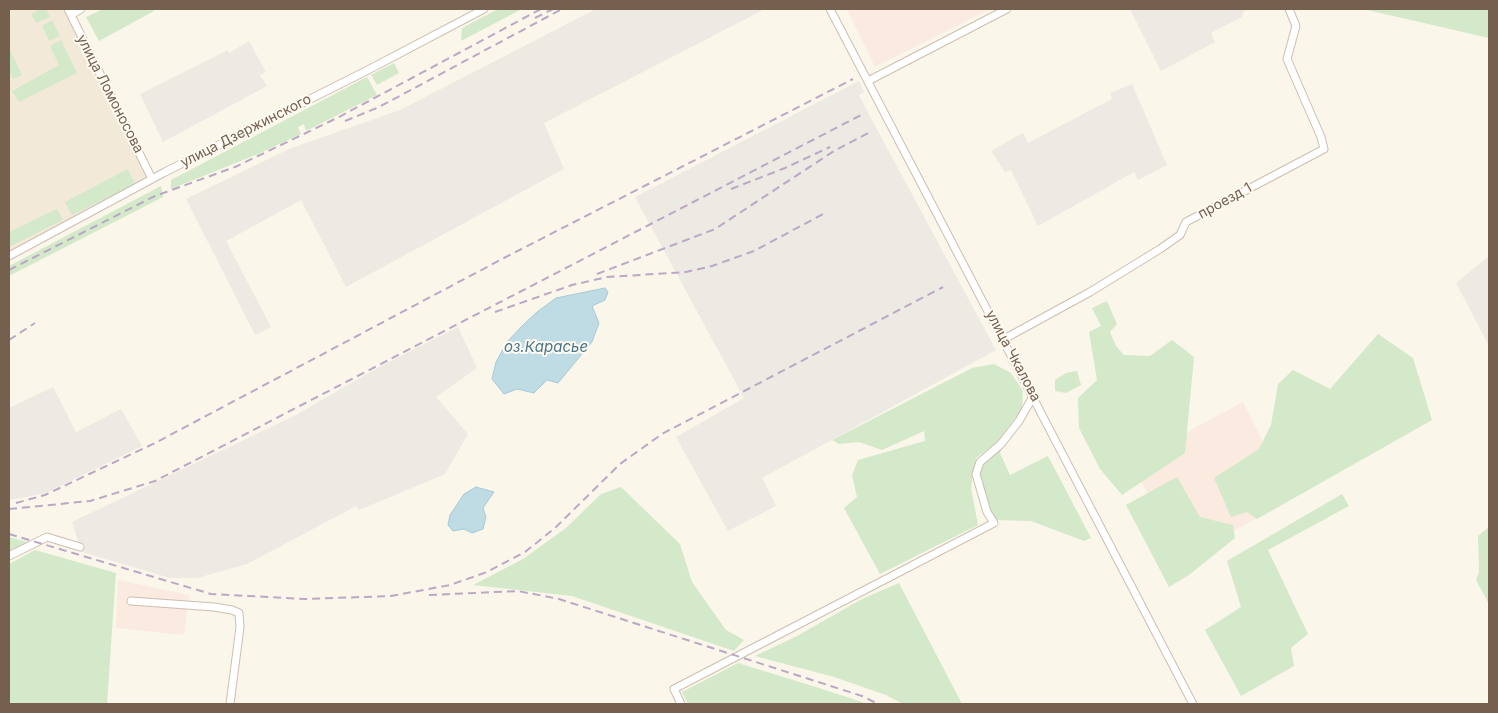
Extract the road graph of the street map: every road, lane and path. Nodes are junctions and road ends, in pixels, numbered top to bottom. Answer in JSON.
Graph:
{"nodes":[{"id":1,"x":81,"y":9,"type":"edge"},
{"id":2,"x":484,"y":9,"type":"edge"},
{"id":3,"x":830,"y":9,"type":"edge"},
{"id":4,"x":1007,"y":9,"type":"edge"},
{"id":5,"x":1288,"y":9,"type":"edge"},
{"id":6,"x":69,"y":12,"type":"edge"},
{"id":7,"x":868,"y":81,"type":"junction"},
{"id":8,"x":152,"y":179,"type":"junction"},
{"id":9,"x":9,"y":256,"type":"edge"},
{"id":10,"x":1004,"y":339,"type":"junction"},
{"id":11,"x":1034,"y":395,"type":"junction"},
{"id":12,"x":80,"y":547,"type":"dead end"},
{"id":13,"x":9,"y":556,"type":"edge"},
{"id":14,"x":131,"y":602,"type":"dead end"},
{"id":15,"x":230,"y":704,"type":"edge"},
{"id":16,"x":681,"y":704,"type":"edge"},
{"id":17,"x":1193,"y":704,"type":"edge"}],
"edges":[{"from":1,"to":6,"type":"street"},
{"from":2,"to":8,"type":"street","name":"улица Дзержинского"},
{"from":3,"to":7,"type":"street","name":"улица Чкалова"},
{"from":4,"to":7,"type":"street"},
{"from":5,"to":10,"type":"street","name":"проезд 1"},
{"from":6,"to":8,"type":"street","name":"улица Ломоносова"},
{"from":7,"to":10,"type":"street","name":"улица Чкалова"},
{"from":8,"to":9,"type":"street","name":"улица Дзержинского"},
{"from":10,"to":11,"type":"street","name":"улица Чкалова"},
{"from":11,"to":16,"type":"street"},
{"from":11,"to":17,"type":"street","name":"улица Чкалова"},
{"from":12,"to":13,"type":"street"},
{"from":14,"to":15,"type":"street"}]}
